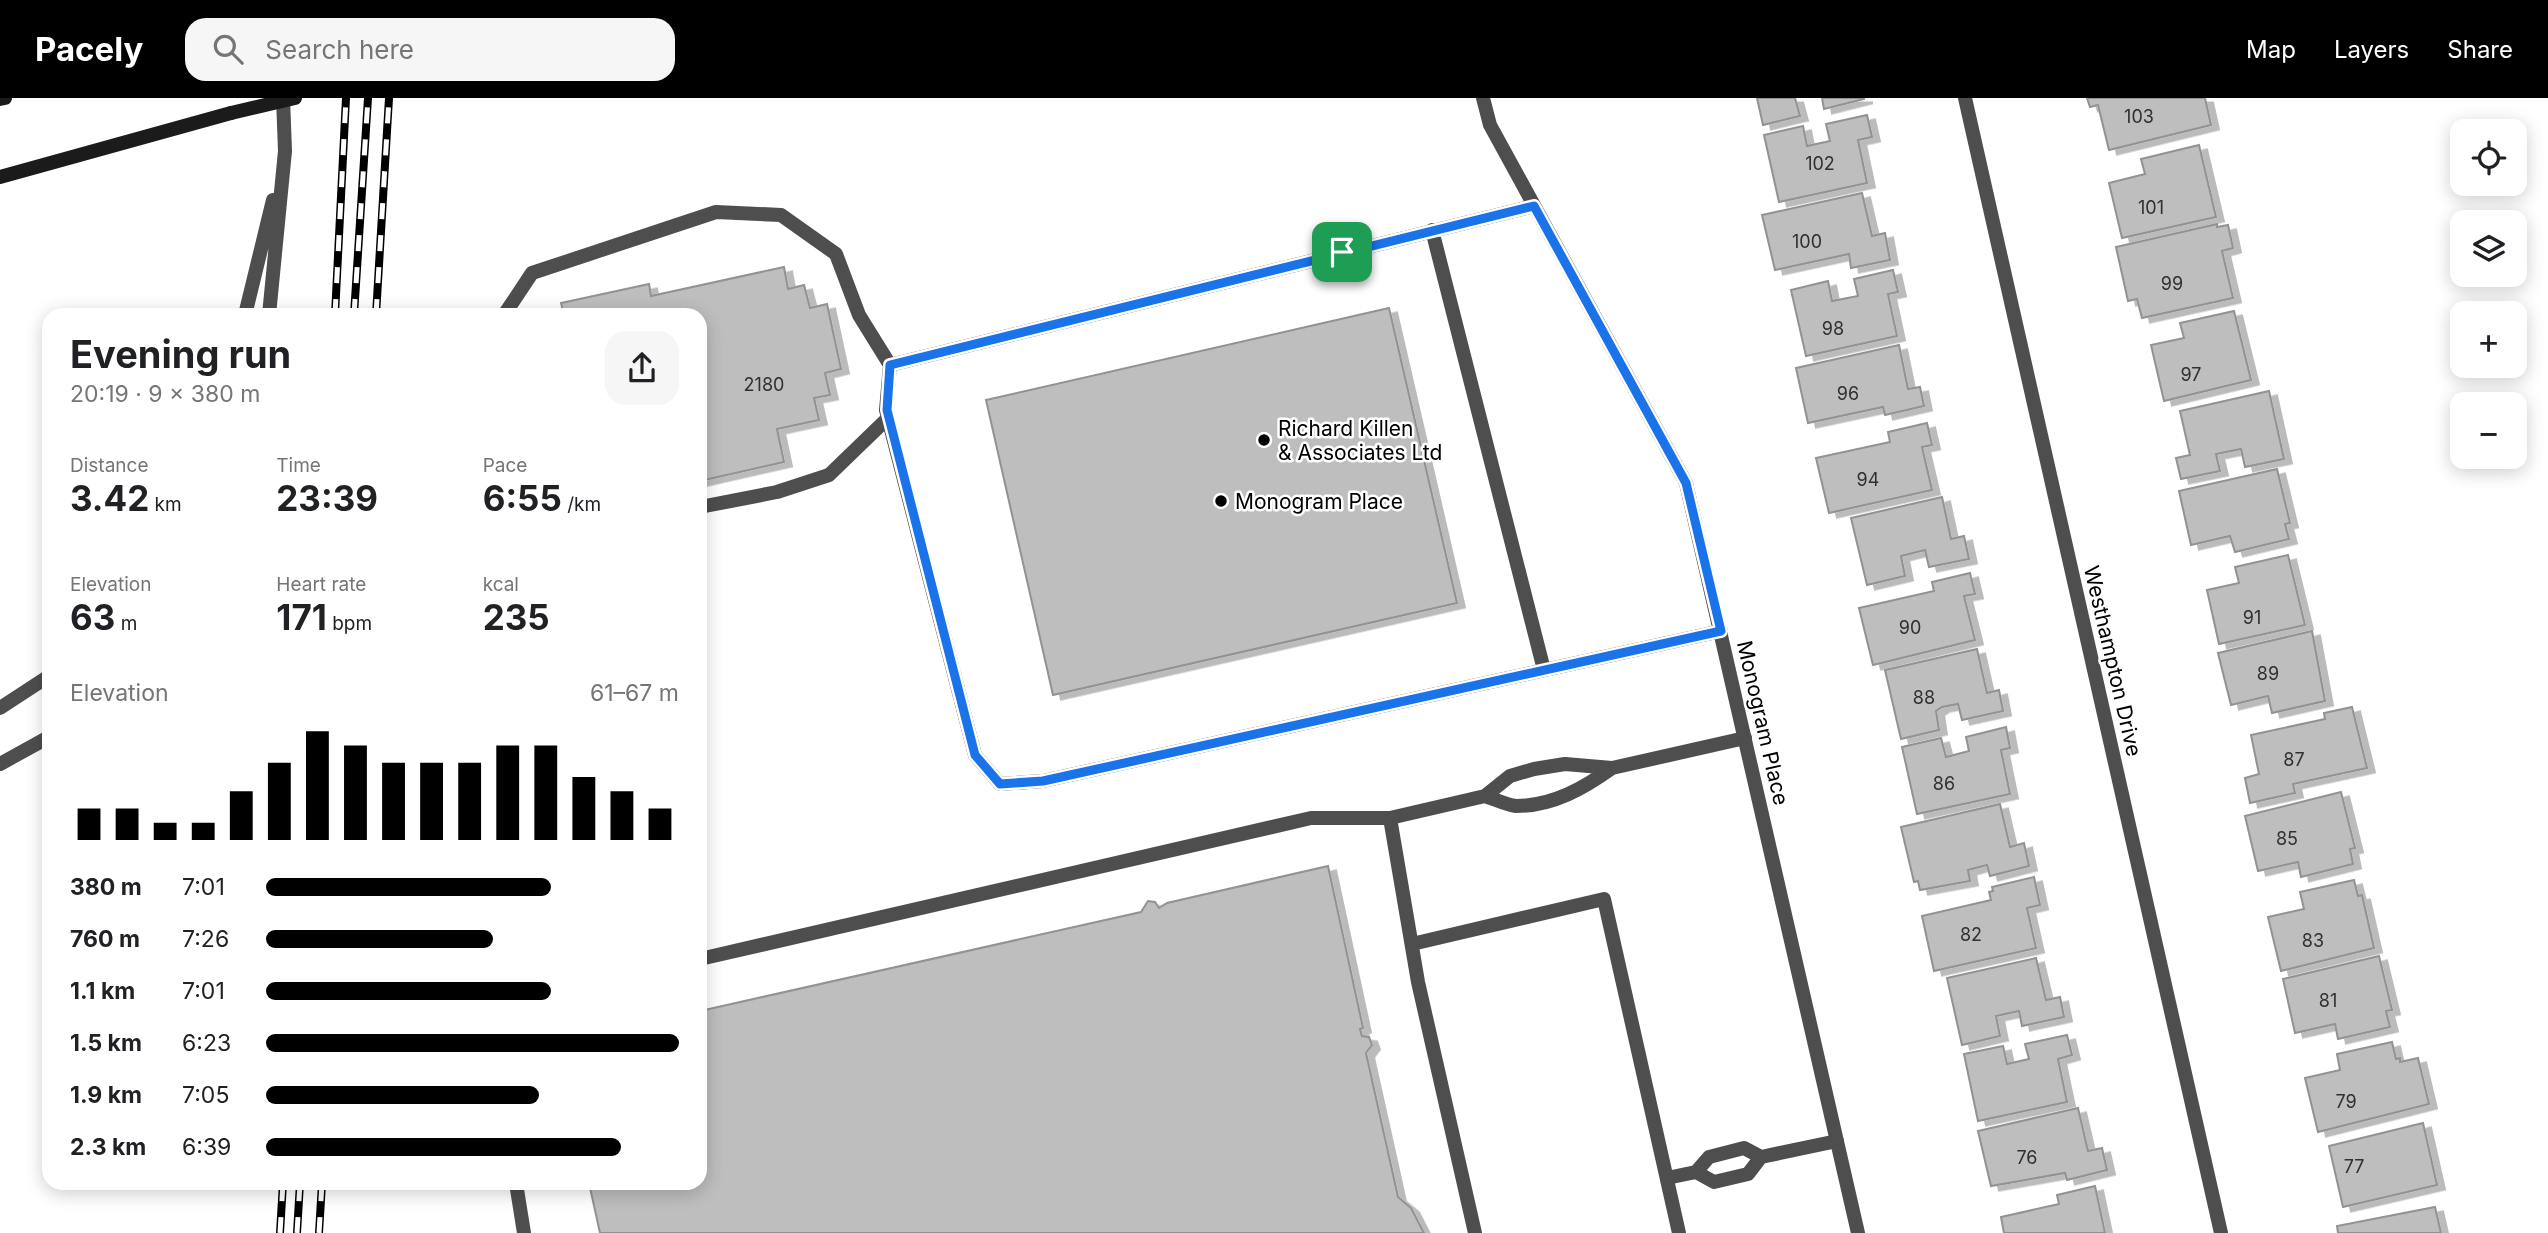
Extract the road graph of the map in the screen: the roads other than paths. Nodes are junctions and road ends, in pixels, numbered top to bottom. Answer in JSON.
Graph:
{"nodes":[{"id":1,"x":283,"y":98,"type":"edge"},
{"id":2,"x":295,"y":98,"type":"edge"},
{"id":3,"x":1483,"y":98,"type":"edge"},
{"id":4,"x":1965,"y":98,"type":"edge"},
{"id":5,"x":285,"y":151,"type":"junction"},
{"id":6,"x":0,"y":177,"type":"edge"},
{"id":7,"x":1534,"y":206,"type":"junction"},
{"id":8,"x":1432,"y":230,"type":"junction"},
{"id":9,"x":247,"y":308,"type":"edge"},
{"id":10,"x":270,"y":308,"type":"edge"},
{"id":11,"x":509,"y":308,"type":"edge"},
{"id":12,"x":890,"y":365,"type":"junction"},
{"id":13,"x":888,"y":418,"type":"junction"},
{"id":14,"x":707,"y":506,"type":"edge"},
{"id":15,"x":1721,"y":631,"type":"junction"},
{"id":16,"x":1544,"y":670,"type":"junction"},
{"id":17,"x":42,"y":681,"type":"edge"},
{"id":18,"x":0,"y":708,"type":"edge"},
{"id":19,"x":1745,"y":738,"type":"junction"},
{"id":20,"x":42,"y":741,"type":"edge"},
{"id":21,"x":0,"y":764,"type":"edge"},
{"id":22,"x":1612,"y":768,"type":"junction"},
{"id":23,"x":1485,"y":796,"type":"junction"},
{"id":24,"x":1390,"y":818,"type":"junction"},
{"id":25,"x":1412,"y":943,"type":"junction"},
{"id":26,"x":707,"y":957,"type":"edge"},
{"id":27,"x":1837,"y":1141,"type":"junction"},
{"id":28,"x":1761,"y":1157,"type":"junction"},
{"id":29,"x":1696,"y":1172,"type":"junction"},
{"id":30,"x":1667,"y":1178,"type":"junction"},
{"id":31,"x":517,"y":1190,"type":"edge"},
{"id":32,"x":524,"y":1233,"type":"edge"},
{"id":33,"x":1475,"y":1233,"type":"edge"},
{"id":34,"x":1679,"y":1233,"type":"edge"},
{"id":35,"x":1858,"y":1233,"type":"edge"},
{"id":36,"x":2221,"y":1233,"type":"edge"}],
"edges":[{"from":1,"to":5,"type":"street"},
{"from":2,"to":6,"type":"main road","bridge":true},
{"from":3,"to":7,"type":"street","name":"Monogram Place"},
{"from":4,"to":36,"type":"street","name":"Westhampton Drive"},
{"from":5,"to":9,"type":"street"},
{"from":5,"to":10,"type":"street"},
{"from":7,"to":8,"type":"street"},
{"from":7,"to":15,"type":"street","name":"Monogram Place"},
{"from":8,"to":12,"type":"street"},
{"from":8,"to":16,"type":"street"},
{"from":11,"to":12,"type":"street"},
{"from":12,"to":13,"type":"street"},
{"from":13,"to":14,"type":"street"},
{"from":13,"to":16,"type":"street"},
{"from":15,"to":16,"type":"street"},
{"from":15,"to":19,"type":"street","name":"Monogram Place"},
{"from":17,"to":18,"type":"street"},
{"from":19,"to":22,"type":"street"},
{"from":19,"to":27,"type":"street","name":"Monogram Place"},
{"from":20,"to":21,"type":"street"},
{"from":22,"to":23,"type":"street"},
{"from":22,"to":23,"type":"street"},
{"from":23,"to":24,"type":"street"},
{"from":24,"to":25,"type":"street"},
{"from":24,"to":26,"type":"street"},
{"from":25,"to":30,"type":"street"},
{"from":25,"to":33,"type":"street"},
{"from":27,"to":28,"type":"street"},
{"from":27,"to":35,"type":"street","name":"Monogram Place"},
{"from":28,"to":29,"type":"street"},
{"from":28,"to":29,"type":"street"},
{"from":29,"to":30,"type":"street"},
{"from":30,"to":34,"type":"street"},
{"from":31,"to":32,"type":"street"}]}
